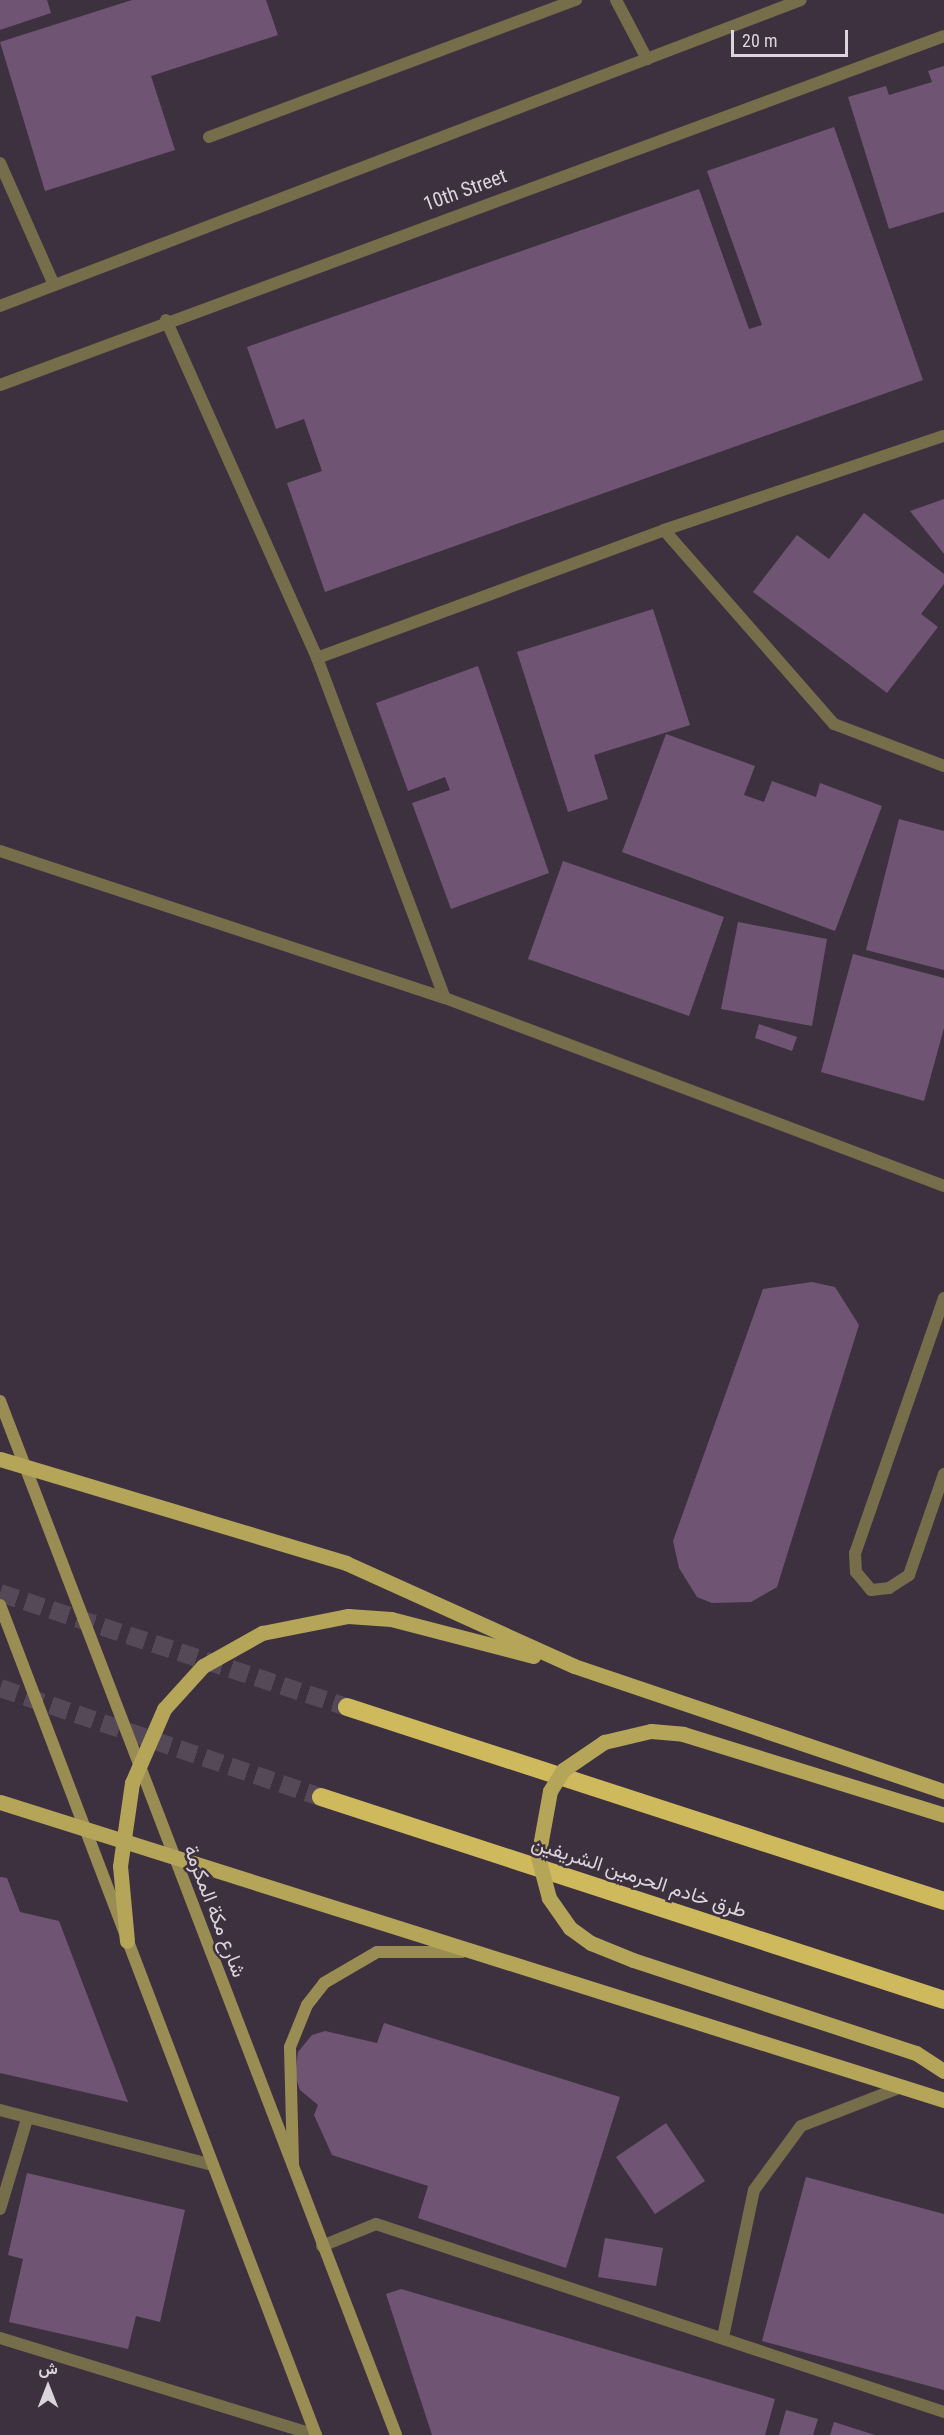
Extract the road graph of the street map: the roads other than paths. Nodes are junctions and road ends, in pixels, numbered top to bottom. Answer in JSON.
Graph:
{"nodes":[{"id":1,"x":576,"y":0,"type":"edge"},
{"id":2,"x":616,"y":0,"type":"edge"},
{"id":3,"x":801,"y":0,"type":"edge"},
{"id":4,"x":772,"y":5,"type":"edge"},
{"id":5,"x":944,"y":36,"type":"edge"},
{"id":6,"x":647,"y":59,"type":"junction"},
{"id":7,"x":209,"y":137,"type":"dead end"},
{"id":8,"x":0,"y":163,"type":"edge"},
{"id":9,"x":54,"y":285,"type":"junction"},
{"id":10,"x":0,"y":306,"type":"edge"},
{"id":11,"x":166,"y":320,"type":"junction"},
{"id":12,"x":0,"y":385,"type":"edge"},
{"id":13,"x":944,"y":436,"type":"edge"},
{"id":14,"x":664,"y":530,"type":"junction"},
{"id":15,"x":317,"y":658,"type":"junction"},
{"id":16,"x":944,"y":766,"type":"edge"},
{"id":17,"x":0,"y":850,"type":"edge"},
{"id":18,"x":446,"y":998,"type":"junction"},
{"id":19,"x":944,"y":1186,"type":"edge"},
{"id":20,"x":944,"y":1298,"type":"edge"},
{"id":21,"x":0,"y":1401,"type":"edge"},
{"id":22,"x":0,"y":1459,"type":"edge"},
{"id":23,"x":25,"y":1466,"type":"junction"},
{"id":24,"x":944,"y":1474,"type":"edge"},
{"id":25,"x":0,"y":1605,"type":"edge"},
{"id":26,"x":574,"y":1666,"type":"junction"},
{"id":27,"x":347,"y":1707,"type":"tunnel mouth"},
{"id":28,"x":138,"y":1764,"type":"junction"},
{"id":29,"x":944,"y":1791,"type":"edge"},
{"id":30,"x":321,"y":1797,"type":"tunnel mouth"},
{"id":31,"x":0,"y":1803,"type":"edge"},
{"id":32,"x":944,"y":1815,"type":"edge"},
{"id":33,"x":85,"y":1830,"type":"junction"},
{"id":34,"x":122,"y":1842,"type":"junction"},
{"id":35,"x":174,"y":1858,"type":"junction"},
{"id":36,"x":944,"y":1901,"type":"edge"},
{"id":37,"x":127,"y":1941,"type":"junction"},
{"id":38,"x":467,"y":1952,"type":"junction"},
{"id":39,"x":944,"y":2000,"type":"edge"},
{"id":40,"x":944,"y":2071,"type":"edge"},
{"id":41,"x":904,"y":2086,"type":"junction"},
{"id":42,"x":944,"y":2100,"type":"edge"},
{"id":43,"x":0,"y":2110,"type":"edge"},
{"id":44,"x":27,"y":2119,"type":"junction"},
{"id":45,"x":212,"y":2165,"type":"junction"},
{"id":46,"x":294,"y":2174,"type":"junction"},
{"id":47,"x":0,"y":2209,"type":"edge"},
{"id":48,"x":322,"y":2246,"type":"junction"},
{"id":49,"x":723,"y":2337,"type":"junction"},
{"id":50,"x":0,"y":2338,"type":"edge"},
{"id":51,"x":944,"y":2412,"type":"edge"},
{"id":52,"x":316,"y":2435,"type":"edge"},
{"id":53,"x":396,"y":2435,"type":"edge"}],
"edges":[{"from":1,"to":7,"type":"street"},
{"from":2,"to":6,"type":"street"},
{"from":3,"to":4,"type":"street"},
{"from":4,"to":6,"type":"street"},
{"from":5,"to":11,"type":"street","name":"10th Street"},
{"from":6,"to":9,"type":"street"},
{"from":8,"to":9,"type":"street"},
{"from":9,"to":10,"type":"street"},
{"from":11,"to":12,"type":"street","name":"10th Street"},
{"from":11,"to":15,"type":"street"},
{"from":13,"to":14,"type":"street"},
{"from":14,"to":15,"type":"street"},
{"from":14,"to":16,"type":"street"},
{"from":15,"to":18,"type":"street"},
{"from":17,"to":18,"type":"street"},
{"from":18,"to":19,"type":"street"},
{"from":20,"to":24,"type":"street"},
{"from":21,"to":23,"type":"main road","name":"شارع مكة المكرمة"},
{"from":22,"to":23,"type":"main road"},
{"from":23,"to":26,"type":"main road"},
{"from":23,"to":28,"type":"main road","name":"شارع مكة المكرمة"},
{"from":25,"to":33,"type":"main road"},
{"from":26,"to":28,"type":"main road"},
{"from":26,"to":29,"type":"main road"},
{"from":27,"to":36,"type":"highway"},
{"from":28,"to":34,"type":"main road"},
{"from":28,"to":35,"type":"main road","name":"شارع مكة المكرمة"},
{"from":30,"to":39,"type":"highway","name":"طرق خادم الحرمين الشريفين"},
{"from":31,"to":33,"type":"main road"},
{"from":32,"to":40,"type":"main road","bridge":true},
{"from":33,"to":34,"type":"main road"},
{"from":33,"to":37,"type":"main road"},
{"from":34,"to":35,"type":"main road"},
{"from":34,"to":37,"type":"main road"},
{"from":35,"to":38,"type":"main road"},
{"from":35,"to":46,"type":"main road","name":"شارع مكة المكرمة"},
{"from":37,"to":45,"type":"main road"},
{"from":38,"to":41,"type":"main road"},
{"from":38,"to":46,"type":"main road"},
{"from":41,"to":42,"type":"main road"},
{"from":41,"to":49,"type":"street"},
{"from":43,"to":44,"type":"street"},
{"from":44,"to":45,"type":"street"},
{"from":44,"to":47,"type":"street"},
{"from":45,"to":52,"type":"main road"},
{"from":46,"to":48,"type":"main road","name":"شارع مكة المكرمة"},
{"from":48,"to":49,"type":"street"},
{"from":48,"to":53,"type":"main road","name":"شارع مكة المكرمة"},
{"from":49,"to":51,"type":"street"},
{"from":50,"to":52,"type":"street"}]}
